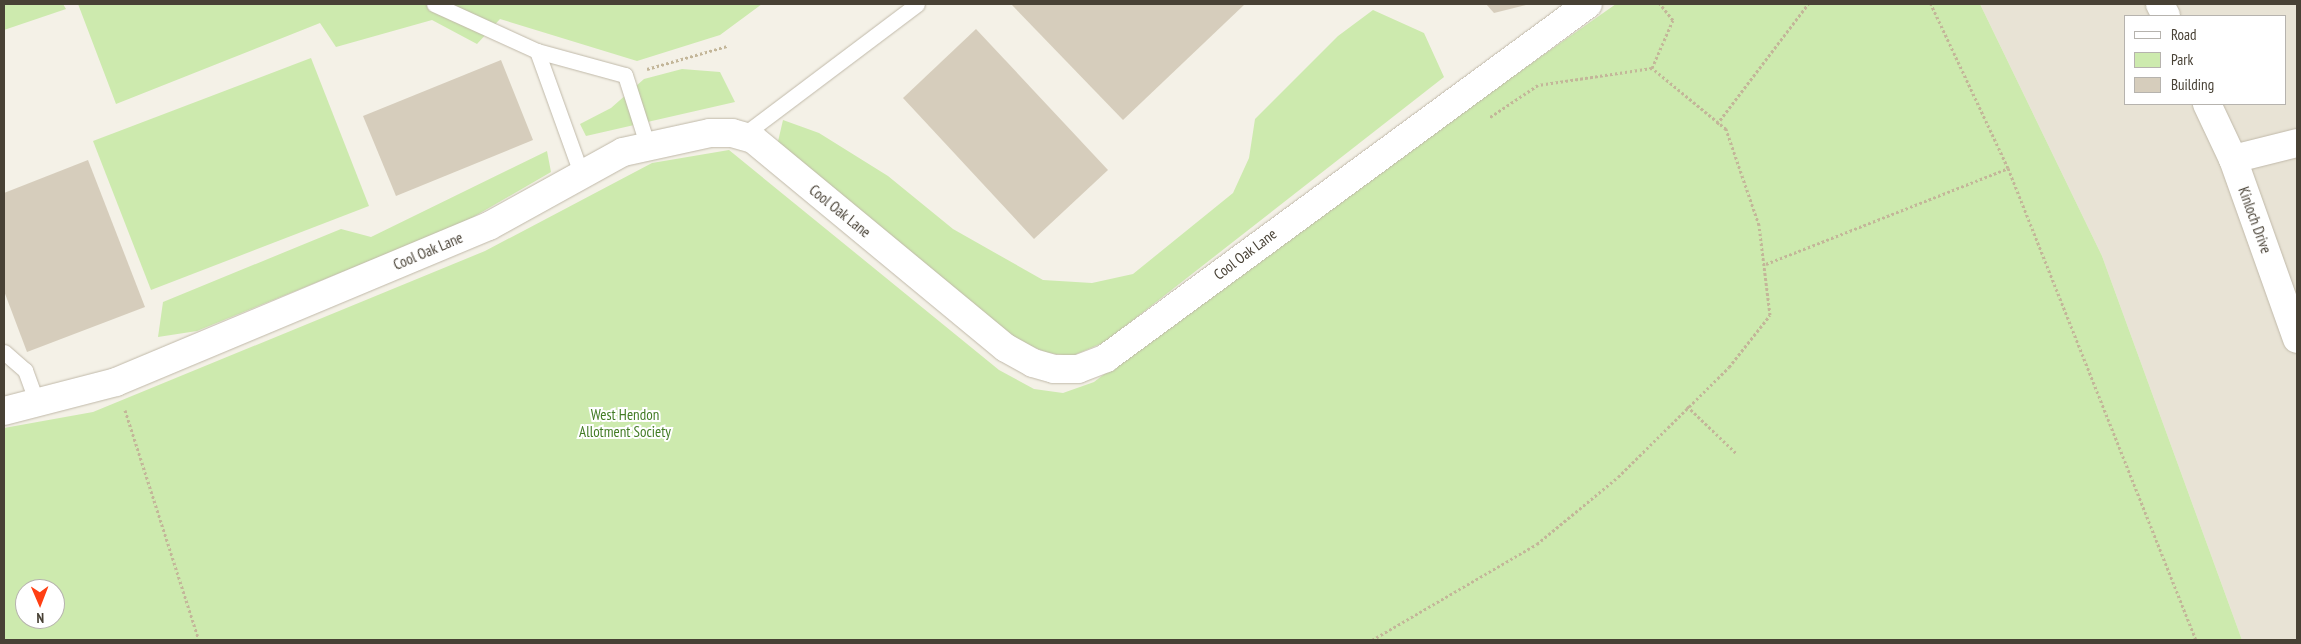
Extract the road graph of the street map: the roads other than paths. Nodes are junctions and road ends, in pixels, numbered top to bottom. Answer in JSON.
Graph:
{"nodes":[{"id":1,"x":434,"y":4,"type":"edge"},
{"id":2,"x":917,"y":4,"type":"edge"},
{"id":3,"x":1588,"y":4,"type":"edge"},
{"id":4,"x":537,"y":51,"type":"junction"},
{"id":5,"x":2207,"y":105,"type":"edge"},
{"id":6,"x":742,"y":136,"type":"junction"},
{"id":7,"x":2297,"y":143,"type":"edge"},
{"id":8,"x":648,"y":147,"type":"junction"},
{"id":9,"x":2233,"y":159,"type":"junction"},
{"id":10,"x":581,"y":173,"type":"junction"},
{"id":11,"x":2297,"y":339,"type":"edge"},
{"id":12,"x":4,"y":352,"type":"edge"},
{"id":13,"x":37,"y":403,"type":"junction"},
{"id":14,"x":4,"y":411,"type":"edge"}],
"edges":[{"from":1,"to":4,"type":"lane"},
{"from":2,"to":6,"type":"lane"},
{"from":3,"to":6,"type":"street","name":"Cool Oak Lane"},
{"from":4,"to":8,"type":"lane"},
{"from":4,"to":10,"type":"lane"},
{"from":5,"to":9,"type":"street","name":"Kinloch Drive"},
{"from":6,"to":8,"type":"street","name":"Cool Oak Lane"},
{"from":7,"to":9,"type":"street"},
{"from":8,"to":10,"type":"street","name":"Cool Oak Lane"},
{"from":9,"to":11,"type":"street","name":"Kinloch Drive"},
{"from":10,"to":13,"type":"street","name":"Cool Oak Lane"},
{"from":12,"to":13,"type":"lane"},
{"from":13,"to":14,"type":"street","name":"Cool Oak Lane"}]}
